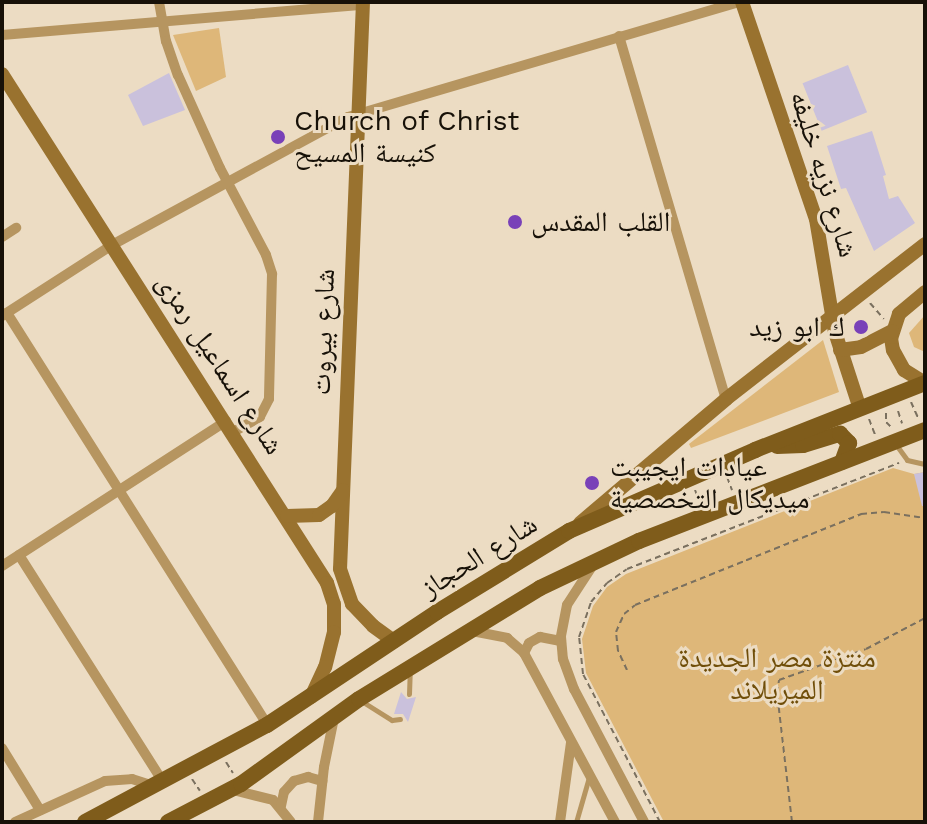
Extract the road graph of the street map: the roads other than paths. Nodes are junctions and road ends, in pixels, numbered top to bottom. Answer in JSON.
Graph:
{"nodes":[{"id":1,"x":159,"y":2,"type":"edge"},
{"id":2,"x":740,"y":2,"type":"edge"},
{"id":3,"x":363,"y":3,"type":"edge"},
{"id":4,"x":161,"y":22,"type":"junction"},
{"id":5,"x":2,"y":35,"type":"edge"},
{"id":6,"x":619,"y":36,"type":"junction"},
{"id":7,"x":4,"y":81,"type":"edge"},
{"id":8,"x":358,"y":113,"type":"junction"},
{"id":9,"x":228,"y":183,"type":"junction"},
{"id":10,"x":16,"y":228,"type":"dead end"},
{"id":11,"x":2,"y":237,"type":"edge"},
{"id":12,"x":925,"y":244,"type":"edge"},
{"id":13,"x":112,"y":245,"type":"junction"},
{"id":14,"x":925,"y":292,"type":"edge"},
{"id":15,"x":832,"y":314,"type":"junction"},
{"id":16,"x":4,"y":315,"type":"edge"},
{"id":17,"x":892,"y":330,"type":"junction"},
{"id":18,"x":840,"y":350,"type":"junction"},
{"id":19,"x":925,"y":383,"type":"edge"},
{"id":20,"x":726,"y":399,"type":"junction"},
{"id":21,"x":860,"y":409,"type":"junction"},
{"id":22,"x":229,"y":426,"type":"junction"},
{"id":23,"x":924,"y":430,"type":"edge"},
{"id":24,"x":892,"y":436,"type":"junction"},
{"id":25,"x":762,"y":448,"type":"junction"},
{"id":26,"x":842,"y":462,"type":"junction"},
{"id":27,"x":925,"y":464,"type":"edge"},
{"id":28,"x":344,"y":488,"type":"junction"},
{"id":29,"x":118,"y":490,"type":"junction"},
{"id":30,"x":287,"y":516,"type":"junction"},
{"id":31,"x":569,"y":531,"type":"junction"},
{"id":32,"x":19,"y":555,"type":"junction"},
{"id":33,"x":597,"y":561,"type":"junction"},
{"id":34,"x":2,"y":566,"type":"edge"},
{"id":35,"x":466,"y":631,"type":"junction"},
{"id":36,"x":394,"y":641,"type":"junction"},
{"id":37,"x":561,"y":641,"type":"junction"},
{"id":38,"x":524,"y":653,"type":"junction"},
{"id":39,"x":409,"y":667,"type":"junction"},
{"id":40,"x":409,"y":694,"type":"dead end"},
{"id":41,"x":311,"y":697,"type":"junction"},
{"id":42,"x":359,"y":699,"type":"junction"},
{"id":43,"x":335,"y":715,"type":"junction"},
{"id":44,"x":925,"y":716,"type":"edge"},
{"id":45,"x":400,"y":719,"type":"dead end"},
{"id":46,"x":267,"y":725,"type":"junction"},
{"id":47,"x":571,"y":741,"type":"junction"},
{"id":48,"x":925,"y":747,"type":"edge"},
{"id":49,"x":2,"y":748,"type":"edge"},
{"id":50,"x":590,"y":776,"type":"junction"},
{"id":51,"x":322,"y":781,"type":"junction"},
{"id":52,"x":158,"y":784,"type":"junction"},
{"id":53,"x":236,"y":787,"type":"junction"},
{"id":54,"x":281,"y":806,"type":"junction"},
{"id":55,"x":607,"y":807,"type":"junction"},
{"id":56,"x":40,"y":810,"type":"junction"},
{"id":57,"x":15,"y":822,"type":"edge"},
{"id":58,"x":85,"y":822,"type":"edge"},
{"id":59,"x":168,"y":822,"type":"edge"},
{"id":60,"x":291,"y":822,"type":"edge"},
{"id":61,"x":318,"y":822,"type":"edge"},
{"id":62,"x":560,"y":822,"type":"edge"},
{"id":63,"x":576,"y":822,"type":"edge"},
{"id":64,"x":605,"y":822,"type":"edge"},
{"id":65,"x":615,"y":822,"type":"edge"},
{"id":66,"x":644,"y":822,"type":"edge"}],
"edges":[{"from":1,"to":4,"type":"street"},
{"from":2,"to":6,"type":"street"},
{"from":2,"to":15,"type":"street","name":"شارع نزيه خليفه"},
{"from":3,"to":4,"type":"street"},
{"from":3,"to":8,"type":"street","name":"شارع بيروت"},
{"from":4,"to":5,"type":"street"},
{"from":4,"to":9,"type":"street"},
{"from":6,"to":8,"type":"street"},
{"from":6,"to":20,"type":"street"},
{"from":7,"to":13,"type":"street","name":"شارع اسماعيل رمزى"},
{"from":8,"to":9,"type":"street"},
{"from":8,"to":28,"type":"street","name":"شارع بيروت"},
{"from":9,"to":13,"type":"street"},
{"from":9,"to":22,"type":"street"},
{"from":10,"to":11,"type":"street"},
{"from":12,"to":15,"type":"street"},
{"from":13,"to":16,"type":"street"},
{"from":13,"to":22,"type":"street","name":"شارع اسماعيل رمزى"},
{"from":14,"to":17,"type":"street"},
{"from":15,"to":18,"type":"street","name":"شارع نزيه خليفه"},
{"from":15,"to":20,"type":"street"},
{"from":16,"to":29,"type":"street"},
{"from":17,"to":18,"type":"street"},
{"from":17,"to":19,"type":"street"},
{"from":18,"to":21,"type":"street","name":"شارع نزيه خليفه"},
{"from":19,"to":21,"type":"main road","name":"شارع الحجاز"},
{"from":20,"to":31,"type":"street"},
{"from":21,"to":25,"type":"main road","name":"شارع الحجاز"},
{"from":22,"to":29,"type":"street"},
{"from":22,"to":30,"type":"street","name":"شارع اسماعيل رمزى"},
{"from":23,"to":24,"type":"main road","name":"شارع الحجاز"},
{"from":24,"to":26,"type":"main road","name":"شارع الحجاز"},
{"from":24,"to":27,"type":"lane"},
{"from":25,"to":26,"type":"main road"},
{"from":25,"to":31,"type":"main road","name":"شارع الحجاز"},
{"from":26,"to":33,"type":"main road","name":"شارع الحجاز"},
{"from":28,"to":30,"type":"street"},
{"from":28,"to":36,"type":"street","name":"شارع بيروت"},
{"from":29,"to":32,"type":"street"},
{"from":29,"to":46,"type":"street"},
{"from":30,"to":41,"type":"street","name":"شارع اسماعيل رمزى"},
{"from":31,"to":36,"type":"main road","name":"شارع الحجاز"},
{"from":32,"to":34,"type":"street"},
{"from":32,"to":52,"type":"street"},
{"from":33,"to":35,"type":"main road","name":"شارع الحجاز"},
{"from":33,"to":37,"type":"street"},
{"from":35,"to":38,"type":"street"},
{"from":35,"to":39,"type":"main road","name":"شارع الحجاز"},
{"from":36,"to":41,"type":"main road","name":"شارع الحجاز"},
{"from":37,"to":38,"type":"street"},
{"from":37,"to":66,"type":"street"},
{"from":38,"to":47,"type":"street"},
{"from":39,"to":40,"type":"lane"},
{"from":39,"to":42,"type":"main road","name":"شارع الحجاز"},
{"from":41,"to":46,"type":"main road","name":"شارع الحجاز"},
{"from":42,"to":43,"type":"main road","name":"شارع الحجاز"},
{"from":42,"to":45,"type":"lane"},
{"from":43,"to":51,"type":"street"},
{"from":43,"to":53,"type":"main road","name":"شارع الحجاز"},
{"from":44,"to":48,"type":"lane"},
{"from":46,"to":52,"type":"main road","name":"شارع الحجاز"},
{"from":47,"to":50,"type":"street"},
{"from":47,"to":62,"type":"street"},
{"from":49,"to":56,"type":"street"},
{"from":50,"to":55,"type":"street"},
{"from":50,"to":63,"type":"lane"},
{"from":51,"to":54,"type":"street"},
{"from":51,"to":61,"type":"street"},
{"from":52,"to":56,"type":"street"},
{"from":52,"to":58,"type":"main road","name":"شارع الحجاز"},
{"from":53,"to":54,"type":"street"},
{"from":53,"to":59,"type":"main road","name":"شارع الحجاز"},
{"from":54,"to":60,"type":"street"},
{"from":55,"to":64,"type":"lane"},
{"from":55,"to":65,"type":"street"},
{"from":56,"to":57,"type":"street"}]}
